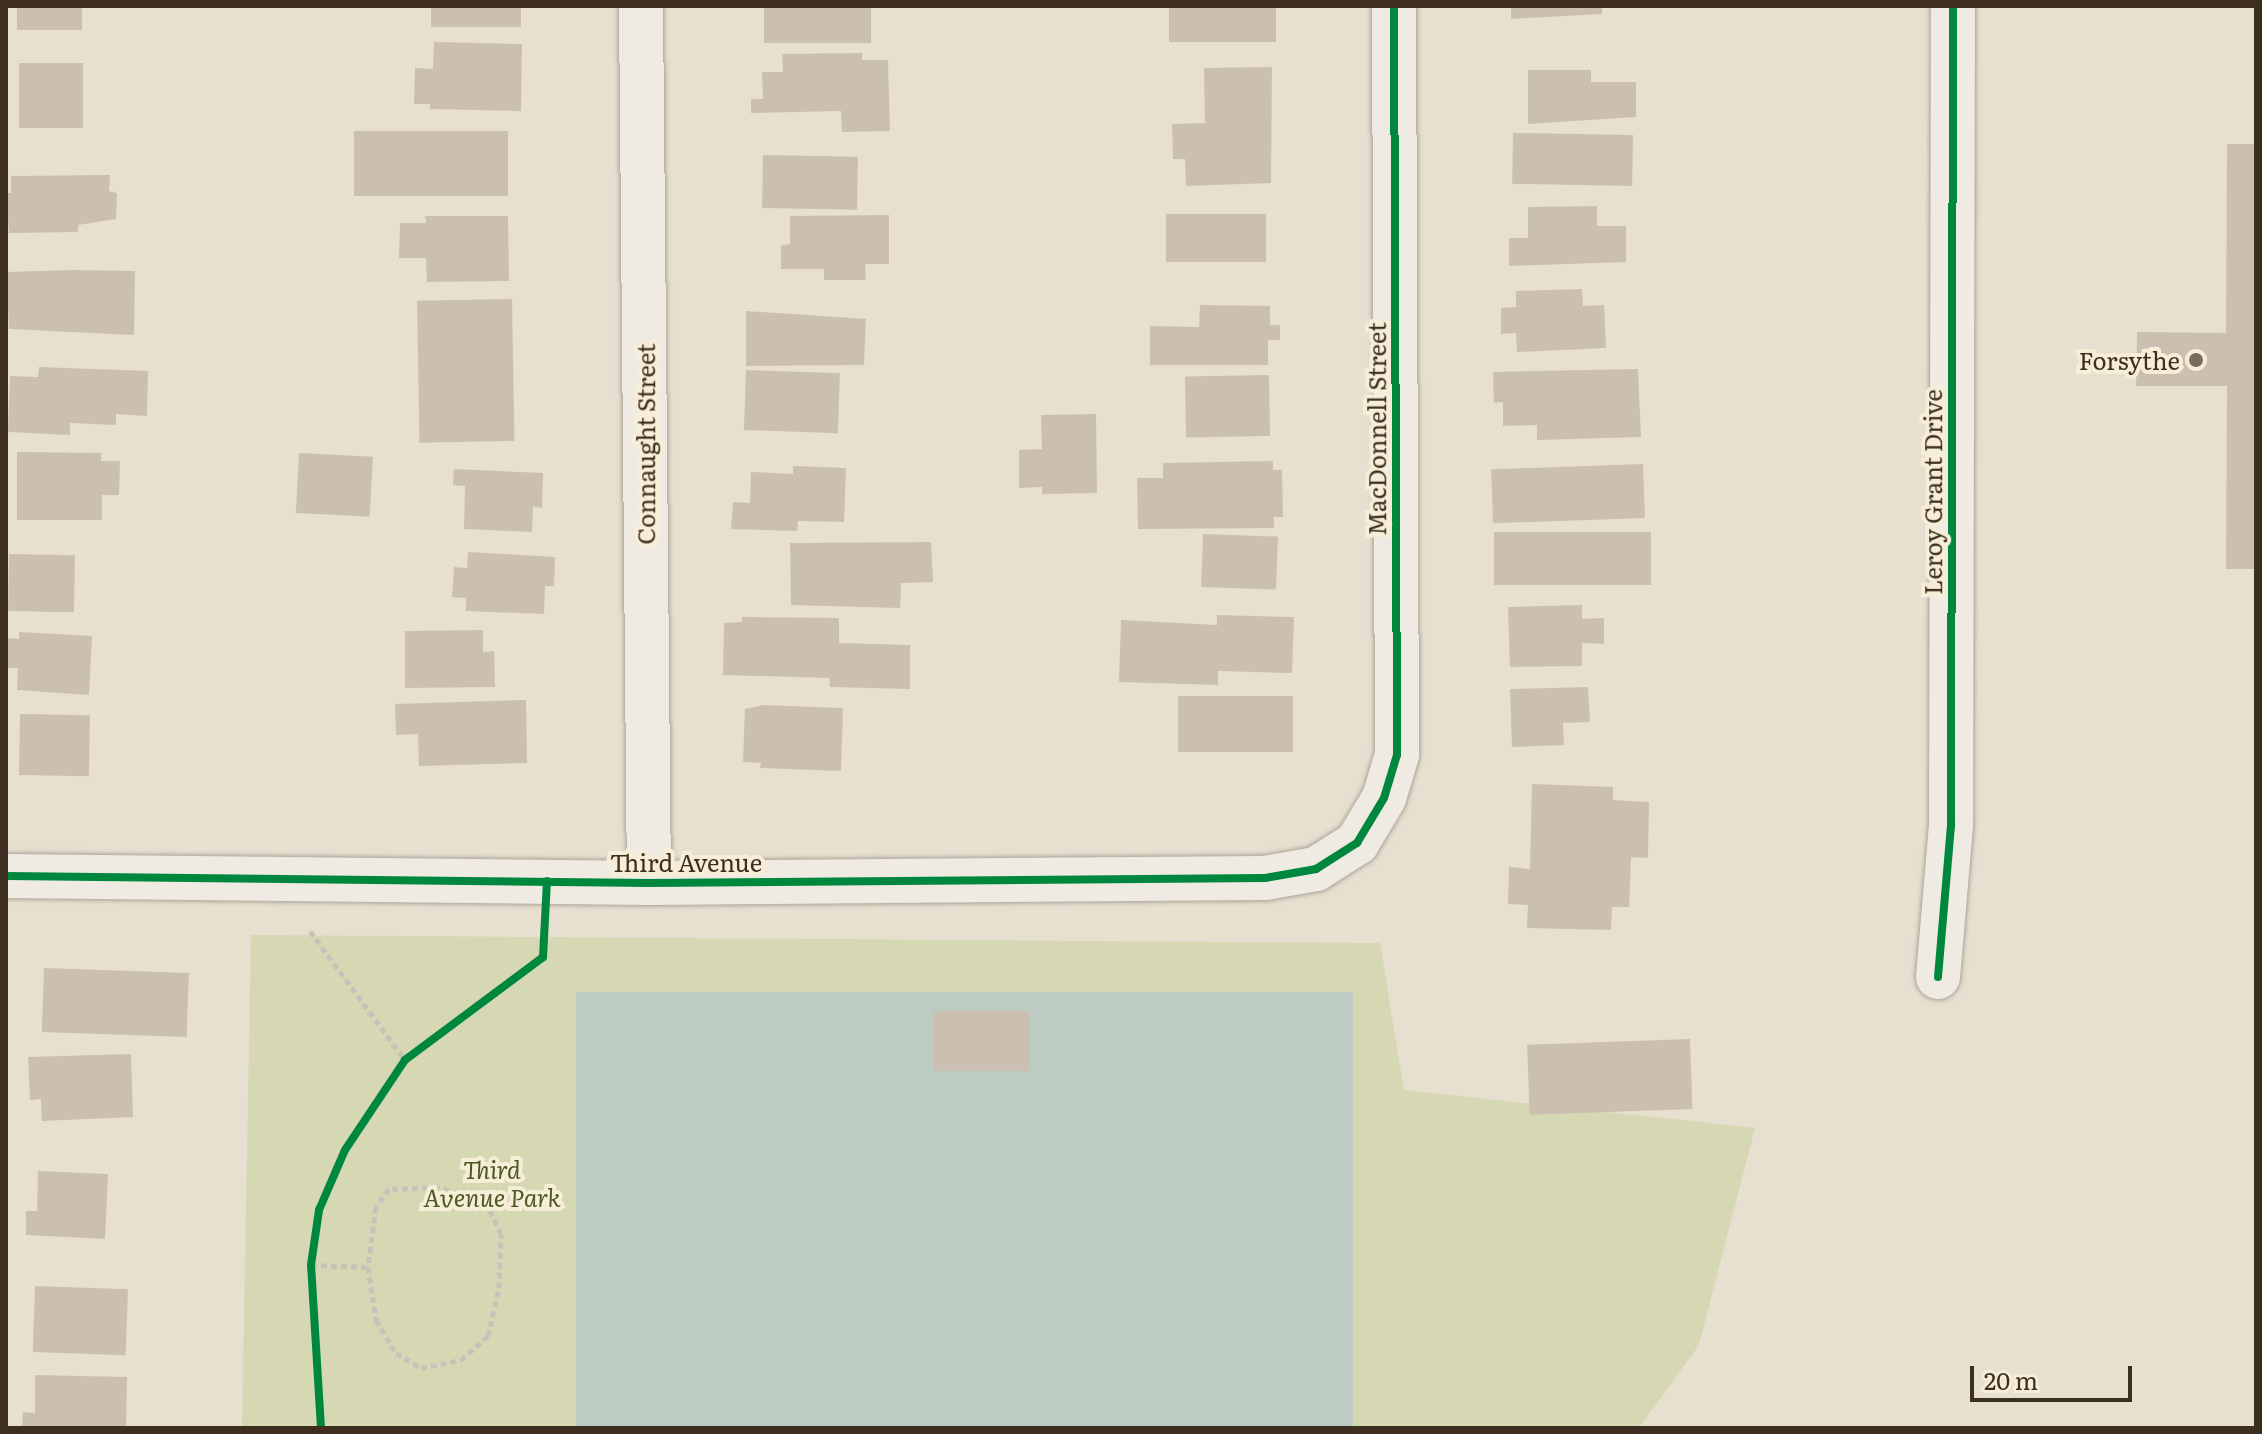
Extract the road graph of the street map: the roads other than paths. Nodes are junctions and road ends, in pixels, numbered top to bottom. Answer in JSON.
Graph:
{"nodes":[{"id":1,"x":641,"y":6,"type":"edge"},
{"id":2,"x":1394,"y":6,"type":"edge"},
{"id":3,"x":1953,"y":6,"type":"edge"},
{"id":4,"x":1357,"y":843,"type":"joint"},
{"id":5,"x":6,"y":876,"type":"edge"},
{"id":6,"x":649,"y":883,"type":"junction"},
{"id":7,"x":1938,"y":977,"type":"dead end"}],
"edges":[{"from":1,"to":6,"type":"street","name":"Connaught Street"},
{"from":2,"to":4,"type":"street","name":"MacDonnell Street"},
{"from":3,"to":7,"type":"street","name":"Leroy Grant Drive"},
{"from":4,"to":6,"type":"street","name":"Third Avenue"},
{"from":5,"to":6,"type":"street","name":"Third Avenue"}]}
